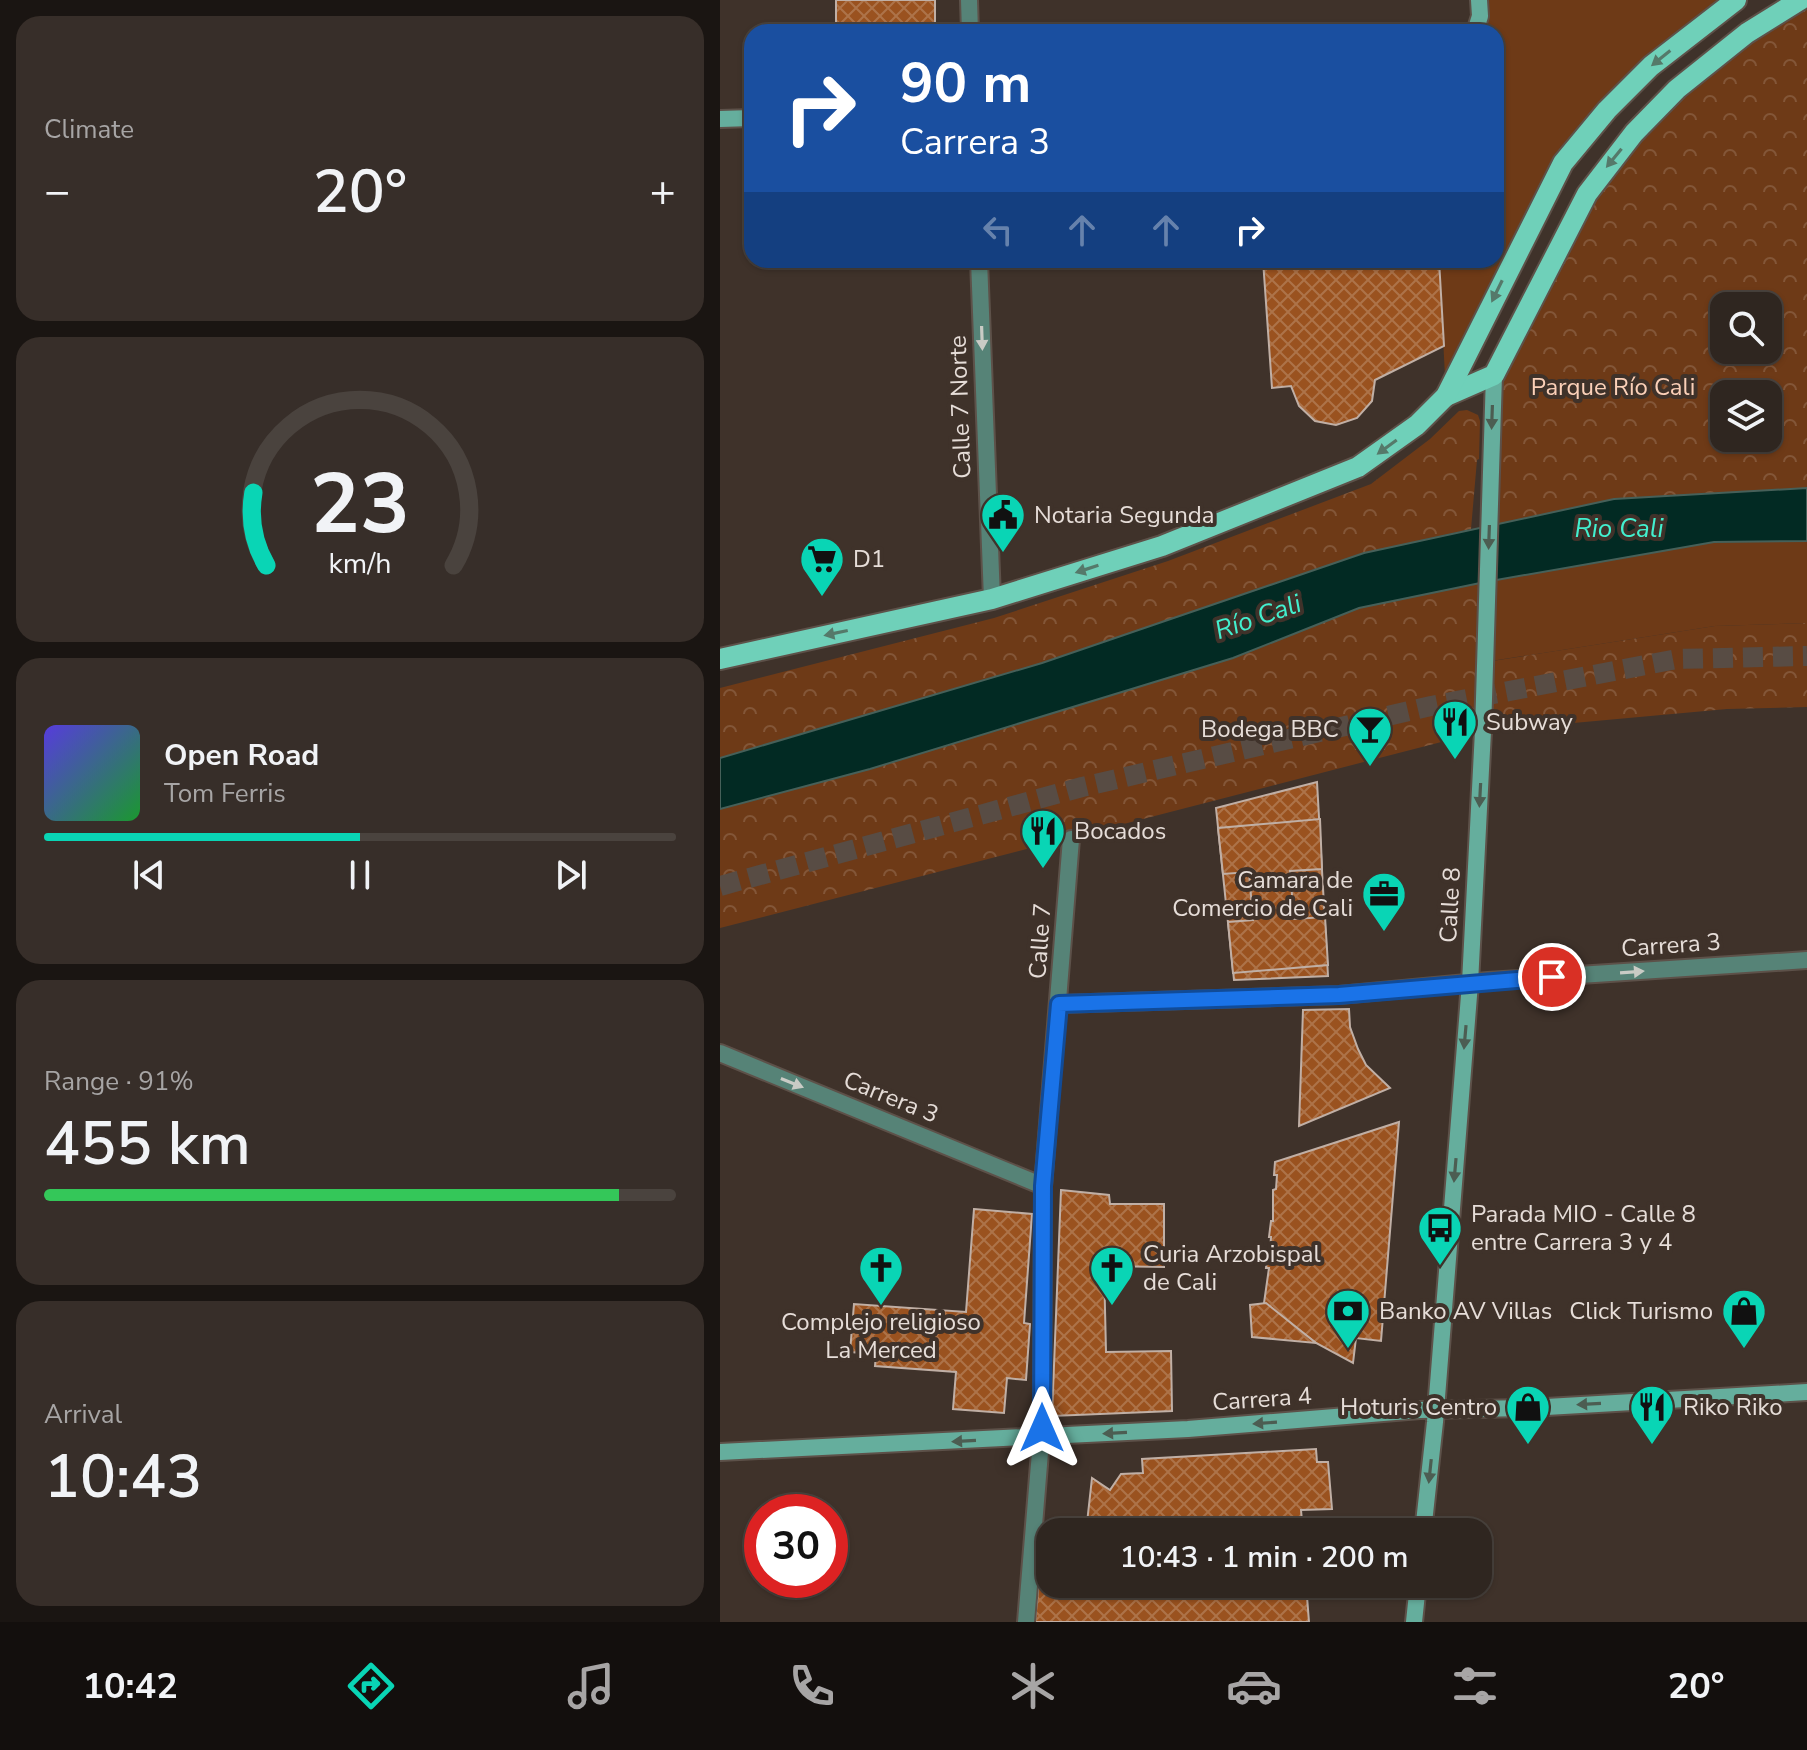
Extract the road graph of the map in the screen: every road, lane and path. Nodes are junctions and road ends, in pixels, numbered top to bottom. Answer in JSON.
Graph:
{"nodes":[{"id":1,"x":969,"y":0,"type":"edge"},
{"id":2,"x":1479,"y":0,"type":"edge"},
{"id":3,"x":1752,"y":0,"type":"edge"},
{"id":4,"x":1800,"y":0,"type":"edge"},
{"id":5,"x":1729,"y":5,"type":"edge"},
{"id":6,"x":970,"y":24,"type":"edge"},
{"id":7,"x":1478,"y":24,"type":"edge"},
{"id":8,"x":744,"y":118,"type":"edge"},
{"id":9,"x":720,"y":119,"type":"edge"},
{"id":10,"x":979,"y":268,"type":"edge"},
{"id":11,"x":1494,"y":375,"type":"junction"},
{"id":12,"x":1446,"y":396,"type":"junction"},
{"id":13,"x":992,"y":599,"type":"junction"},
{"id":14,"x":720,"y":659,"type":"edge"},
{"id":15,"x":1071,"y":839,"type":"dead end"},
{"id":16,"x":1807,"y":960,"type":"edge"},
{"id":17,"x":1470,"y":983,"type":"junction"},
{"id":18,"x":1059,"y":1004,"type":"junction"},
{"id":19,"x":720,"y":1053,"type":"edge"},
{"id":20,"x":1043,"y":1186,"type":"junction"},
{"id":21,"x":1807,"y":1392,"type":"edge"},
{"id":22,"x":1435,"y":1410,"type":"junction"},
{"id":23,"x":1042,"y":1437,"type":"junction"},
{"id":24,"x":720,"y":1452,"type":"edge"},
{"id":25,"x":1424,"y":1518,"type":"edge"},
{"id":26,"x":1417,"y":1598,"type":"edge"},
{"id":27,"x":1026,"y":1622,"type":"edge"},
{"id":28,"x":1414,"y":1622,"type":"edge"}],
"edges":[{"from":1,"to":6,"type":"street"},
{"from":2,"to":7,"type":"street"},
{"from":3,"to":5,"type":"main road"},
{"from":4,"to":11,"type":"main road","one_way":true},
{"from":5,"to":12,"type":"main road","one_way":true},
{"from":8,"to":9,"type":"street"},
{"from":10,"to":13,"type":"street","name":"Calle 7 Norte","one_way":true},
{"from":11,"to":12,"type":"main road"},
{"from":11,"to":17,"type":"street","name":"Calle 8","one_way":true},
{"from":12,"to":13,"type":"main road","one_way":true},
{"from":13,"to":14,"type":"main road","one_way":true},
{"from":15,"to":18,"type":"street","name":"Calle 7"},
{"from":17,"to":16,"type":"street","name":"Carrera 3","one_way":true},
{"from":17,"to":18,"type":"street","name":"Carrera 3"},
{"from":17,"to":22,"type":"street","name":"Calle 8","one_way":true},
{"from":18,"to":20,"type":"street","name":"Calle 7"},
{"from":19,"to":20,"type":"street","name":"Carrera 3","one_way":true},
{"from":20,"to":23,"type":"street","name":"Calle 7"},
{"from":21,"to":22,"type":"street","name":"Carrera 4","one_way":true},
{"from":22,"to":23,"type":"street","name":"Carrera 4","one_way":true},
{"from":22,"to":25,"type":"street","name":"Calle 8","one_way":true},
{"from":23,"to":24,"type":"street","name":"Carrera 4","one_way":true},
{"from":23,"to":27,"type":"street","name":"Calle 7"},
{"from":26,"to":28,"type":"street"}]}
